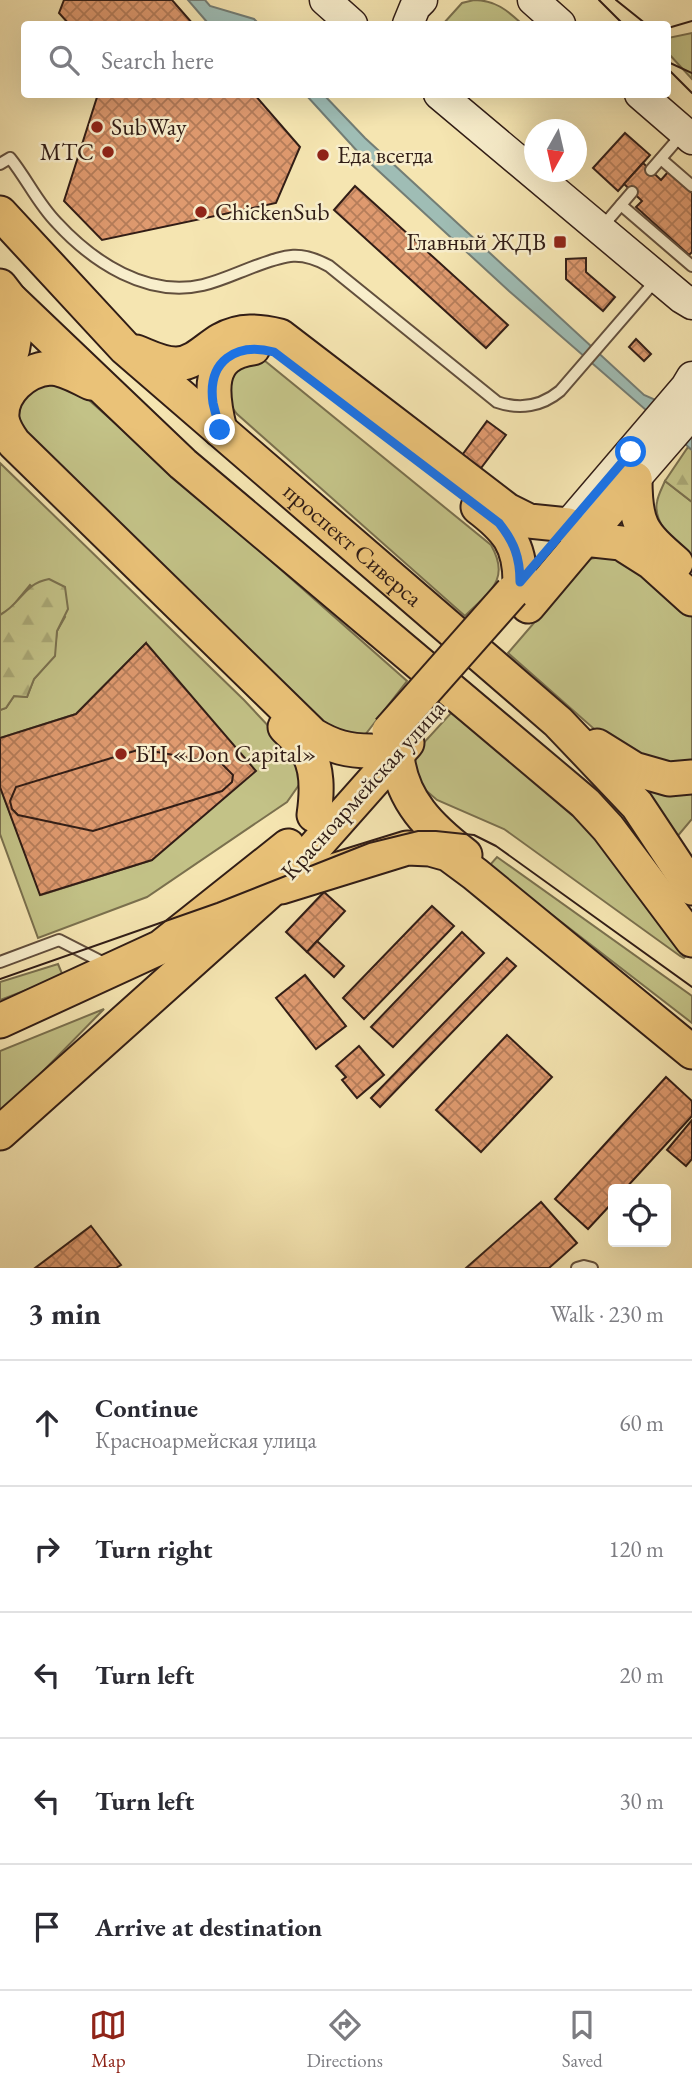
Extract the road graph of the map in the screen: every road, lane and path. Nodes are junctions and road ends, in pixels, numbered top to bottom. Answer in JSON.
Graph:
{"nodes":[{"id":1,"x":325,"y":0,"type":"edge"},
{"id":2,"x":422,"y":0,"type":"edge"},
{"id":3,"x":533,"y":0,"type":"edge"},
{"id":4,"x":349,"y":21,"type":"edge"},
{"id":5,"x":409,"y":21,"type":"edge"},
{"id":6,"x":557,"y":21,"type":"edge"},
{"id":7,"x":444,"y":98,"type":"edge"},
{"id":8,"x":645,"y":98,"type":"edge"},
{"id":9,"x":688,"y":136,"type":"edge"},
{"id":10,"x":661,"y":159,"type":"junction"},
{"id":11,"x":0,"y":164,"type":"edge"},
{"id":12,"x":651,"y":170,"type":"dead end"},
{"id":13,"x":692,"y":186,"type":"edge"},
{"id":14,"x":632,"y":192,"type":"dead end"},
{"id":15,"x":0,"y":197,"type":"edge"},
{"id":16,"x":621,"y":205,"type":"junction"},
{"id":17,"x":0,"y":213,"type":"edge"},
{"id":18,"x":600,"y":229,"type":"junction"},
{"id":19,"x":32,"y":248,"type":"junction"},
{"id":20,"x":683,"y":290,"type":"edge"},
{"id":21,"x":5,"y":292,"type":"edge"},
{"id":22,"x":125,"y":348,"type":"junction"},
{"id":23,"x":0,"y":376,"type":"edge"},
{"id":24,"x":100,"y":387,"type":"junction"},
{"id":25,"x":690,"y":392,"type":"edge"},
{"id":26,"x":220,"y":430,"type":"junction"},
{"id":27,"x":0,"y":445,"type":"edge"},
{"id":28,"x":637,"y":466,"type":"junction"},
{"id":29,"x":576,"y":532,"type":"junction"},
{"id":30,"x":692,"y":577,"type":"edge"},
{"id":31,"x":520,"y":593,"type":"junction"},
{"id":32,"x":692,"y":599,"type":"edge"},
{"id":33,"x":558,"y":722,"type":"junction"},
{"id":34,"x":391,"y":745,"type":"junction"},
{"id":35,"x":692,"y":777,"type":"edge"},
{"id":36,"x":314,"y":815,"type":"junction"},
{"id":37,"x":692,"y":838,"type":"edge"},
{"id":38,"x":689,"y":883,"type":"edge"},
{"id":39,"x":272,"y":890,"type":"junction"},
{"id":40,"x":692,"y":940,"type":"edge"},
{"id":41,"x":0,"y":962,"type":"edge"},
{"id":42,"x":115,"y":969,"type":"junction"},
{"id":43,"x":0,"y":1021,"type":"edge"},
{"id":44,"x":692,"y":1040,"type":"edge"},
{"id":45,"x":692,"y":1052,"type":"edge"},
{"id":46,"x":0,"y":1133,"type":"edge"},
{"id":47,"x":577,"y":1268,"type":"edge"},
{"id":48,"x":592,"y":1268,"type":"edge"}],
"edges":[{"from":1,"to":4,"type":"main road"},
{"from":2,"to":5,"type":"main road"},
{"from":3,"to":6,"type":"main road"},
{"from":7,"to":18,"type":"main road"},
{"from":8,"to":9,"type":"main road"},
{"from":9,"to":10,"type":"lane"},
{"from":10,"to":12,"type":"lane"},
{"from":10,"to":13,"type":"lane"},
{"from":11,"to":20,"type":"lane"},
{"from":14,"to":16,"type":"lane"},
{"from":15,"to":19,"type":"main road"},
{"from":16,"to":18,"type":"lane"},
{"from":16,"to":20,"type":"lane"},
{"from":17,"to":19,"type":"main road","name":"проспект Сиверса"},
{"from":18,"to":20,"type":"main road"},
{"from":19,"to":22,"type":"main road","name":"проспект Сиверса"},
{"from":21,"to":23,"type":"main road"},
{"from":21,"to":24,"type":"main road","name":"проспект Сиверса"},
{"from":22,"to":26,"type":"main road","name":"проспект Сиверса"},
{"from":22,"to":29,"type":"main road"},
{"from":24,"to":34,"type":"main road"},
{"from":24,"to":40,"type":"main road","name":"проспект Сиверса"},
{"from":25,"to":28,"type":"main road","name":"Красноармейская улица"},
{"from":26,"to":31,"type":"main road"},
{"from":26,"to":33,"type":"main road","name":"проспект Сиверса"},
{"from":27,"to":36,"type":"main road"},
{"from":28,"to":29,"type":"main road","name":"Красноармейская улица"},
{"from":28,"to":30,"type":"main road"},
{"from":29,"to":31,"type":"main road","name":"Красноармейская улица"},
{"from":29,"to":32,"type":"main road"},
{"from":31,"to":34,"type":"main road","name":"Красноармейская улица"},
{"from":33,"to":35,"type":"main road"},
{"from":33,"to":38,"type":"main road","name":"проспект Сиверса"},
{"from":34,"to":36,"type":"main road","name":"Красноармейская улица"},
{"from":34,"to":39,"type":"main road","name":"Красноармейская улица"},
{"from":34,"to":44,"type":"main road"},
{"from":36,"to":42,"type":"main road","name":"Красноармейская улица"},
{"from":37,"to":38,"type":"main road"},
{"from":39,"to":45,"type":"main road"},
{"from":39,"to":46,"type":"main road","name":"Красноармейская улица"},
{"from":41,"to":42,"type":"lane"},
{"from":42,"to":43,"type":"main road","name":"Красноармейская улица"},
{"from":47,"to":48,"type":"lane"}]}
